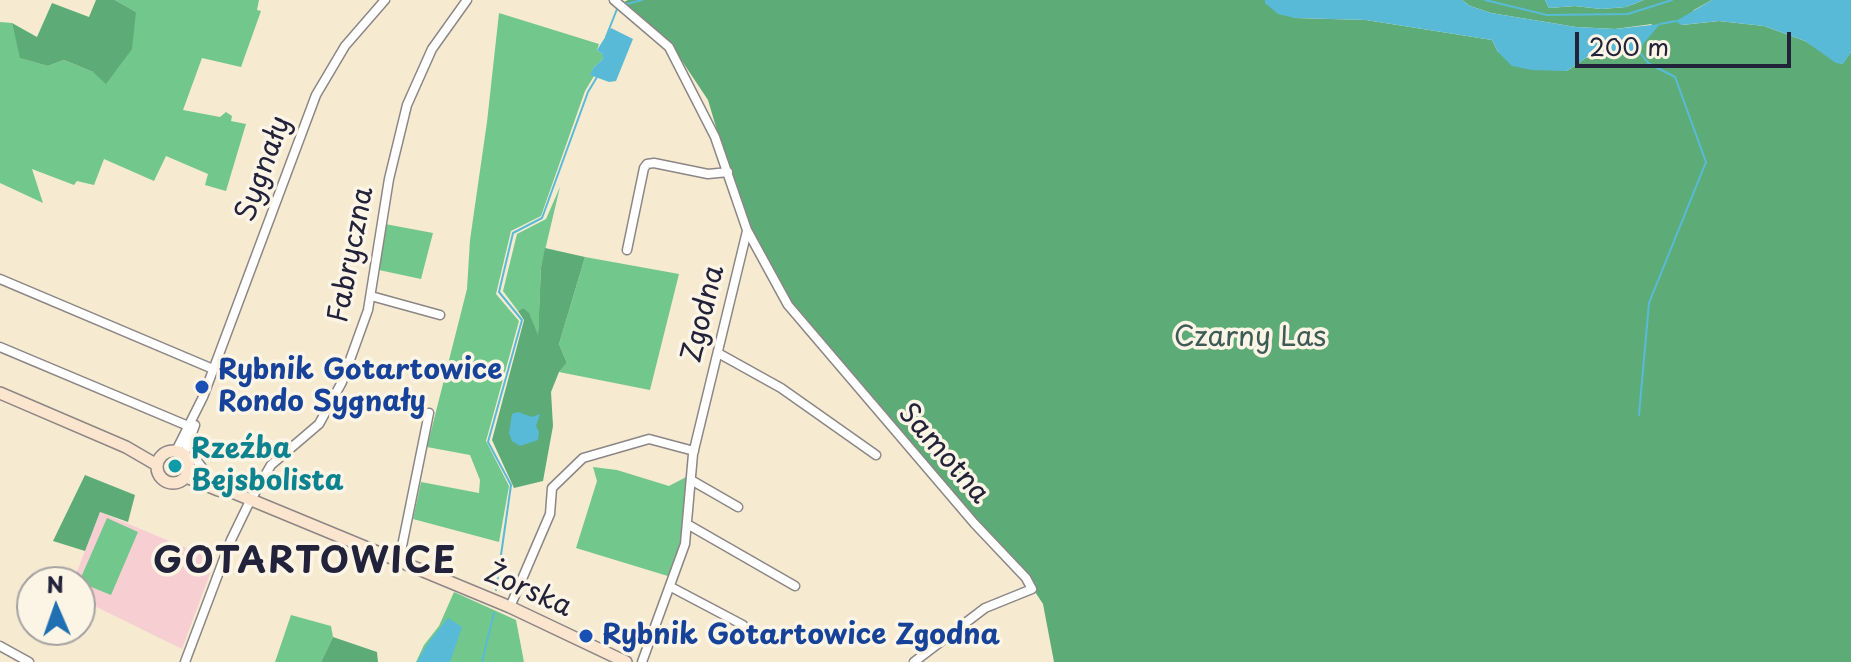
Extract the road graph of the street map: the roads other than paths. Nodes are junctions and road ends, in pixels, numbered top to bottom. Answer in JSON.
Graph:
{"nodes":[{"id":1,"x":385,"y":0,"type":"edge"},
{"id":2,"x":467,"y":0,"type":"edge"},
{"id":3,"x":618,"y":2,"type":"edge"},
{"id":4,"x":728,"y":172,"type":"junction"},
{"id":5,"x":747,"y":230,"type":"junction"},
{"id":6,"x":627,"y":250,"type":"dead end"},
{"id":7,"x":0,"y":279,"type":"edge"},
{"id":8,"x":371,"y":296,"type":"junction"},
{"id":9,"x":440,"y":315,"type":"dead end"},
{"id":10,"x":0,"y":347,"type":"edge"},
{"id":11,"x":718,"y":353,"type":"junction"},
{"id":12,"x":213,"y":369,"type":"junction"},
{"id":13,"x":0,"y":393,"type":"edge"},
{"id":14,"x":429,"y":413,"type":"dead end"},
{"id":15,"x":191,"y":428,"type":"junction"},
{"id":16,"x":694,"y":451,"type":"junction"},
{"id":17,"x":180,"y":453,"type":"junction"},
{"id":18,"x":876,"y":455,"type":"dead end"},
{"id":19,"x":159,"y":461,"type":"junction"},
{"id":20,"x":193,"y":471,"type":"junction"},
{"id":21,"x":691,"y":480,"type":"junction"},
{"id":22,"x":232,"y":492,"type":"junction"},
{"id":23,"x":252,"y":500,"type":"junction"},
{"id":24,"x":738,"y":507,"type":"dead end"},
{"id":25,"x":687,"y":524,"type":"junction"},
{"id":26,"x":399,"y":561,"type":"junction"},
{"id":27,"x":795,"y":586,"type":"dead end"},
{"id":28,"x":671,"y":587,"type":"junction"},
{"id":29,"x":510,"y":607,"type":"junction"},
{"id":30,"x":743,"y":625,"type":"dead end"},
{"id":31,"x":0,"y":646,"type":"edge"},
{"id":32,"x":29,"y":662,"type":"edge"},
{"id":33,"x":185,"y":662,"type":"edge"},
{"id":34,"x":626,"y":662,"type":"edge"},
{"id":35,"x":642,"y":662,"type":"edge"},
{"id":36,"x":914,"y":662,"type":"edge"}],
"edges":[{"from":1,"to":12,"type":"street","name":"Sygnały"},
{"from":2,"to":8,"type":"street","name":"Fabryczna"},
{"from":3,"to":4,"type":"street"},
{"from":4,"to":5,"type":"street"},
{"from":4,"to":6,"type":"street"},
{"from":5,"to":11,"type":"street","name":"Zgodna"},
{"from":5,"to":36,"type":"street","name":"Samotna"},
{"from":7,"to":12,"type":"street"},
{"from":8,"to":9,"type":"street"},
{"from":8,"to":23,"type":"street","name":"Fabryczna"},
{"from":10,"to":15,"type":"street"},
{"from":11,"to":16,"type":"street","name":"Zgodna"},
{"from":11,"to":18,"type":"street"},
{"from":12,"to":15,"type":"street","name":"Sygnały"},
{"from":13,"to":19,"type":"main road"},
{"from":14,"to":26,"type":"street"},
{"from":15,"to":17,"type":"street","name":"Sygnały"},
{"from":15,"to":20,"type":"street"},
{"from":16,"to":21,"type":"street","name":"Zgodna"},
{"from":16,"to":29,"type":"street"},
{"from":17,"to":19,"type":"main road"},
{"from":17,"to":20,"type":"main road"},
{"from":19,"to":20,"type":"main road"},
{"from":20,"to":22,"type":"main road","name":"Żorska"},
{"from":20,"to":22,"type":"main road","name":"Żorska"},
{"from":21,"to":24,"type":"street"},
{"from":21,"to":25,"type":"street","name":"Zgodna"},
{"from":22,"to":23,"type":"main road","name":"Żorska"},
{"from":23,"to":26,"type":"main road","name":"Żorska"},
{"from":23,"to":33,"type":"street","name":"Fabryczna"},
{"from":25,"to":27,"type":"street"},
{"from":25,"to":28,"type":"street","name":"Zgodna"},
{"from":26,"to":29,"type":"main road","name":"Żorska"},
{"from":28,"to":30,"type":"street"},
{"from":28,"to":35,"type":"street","name":"Zgodna"},
{"from":29,"to":34,"type":"main road","name":"Żorska"},
{"from":31,"to":32,"type":"street"}]}
